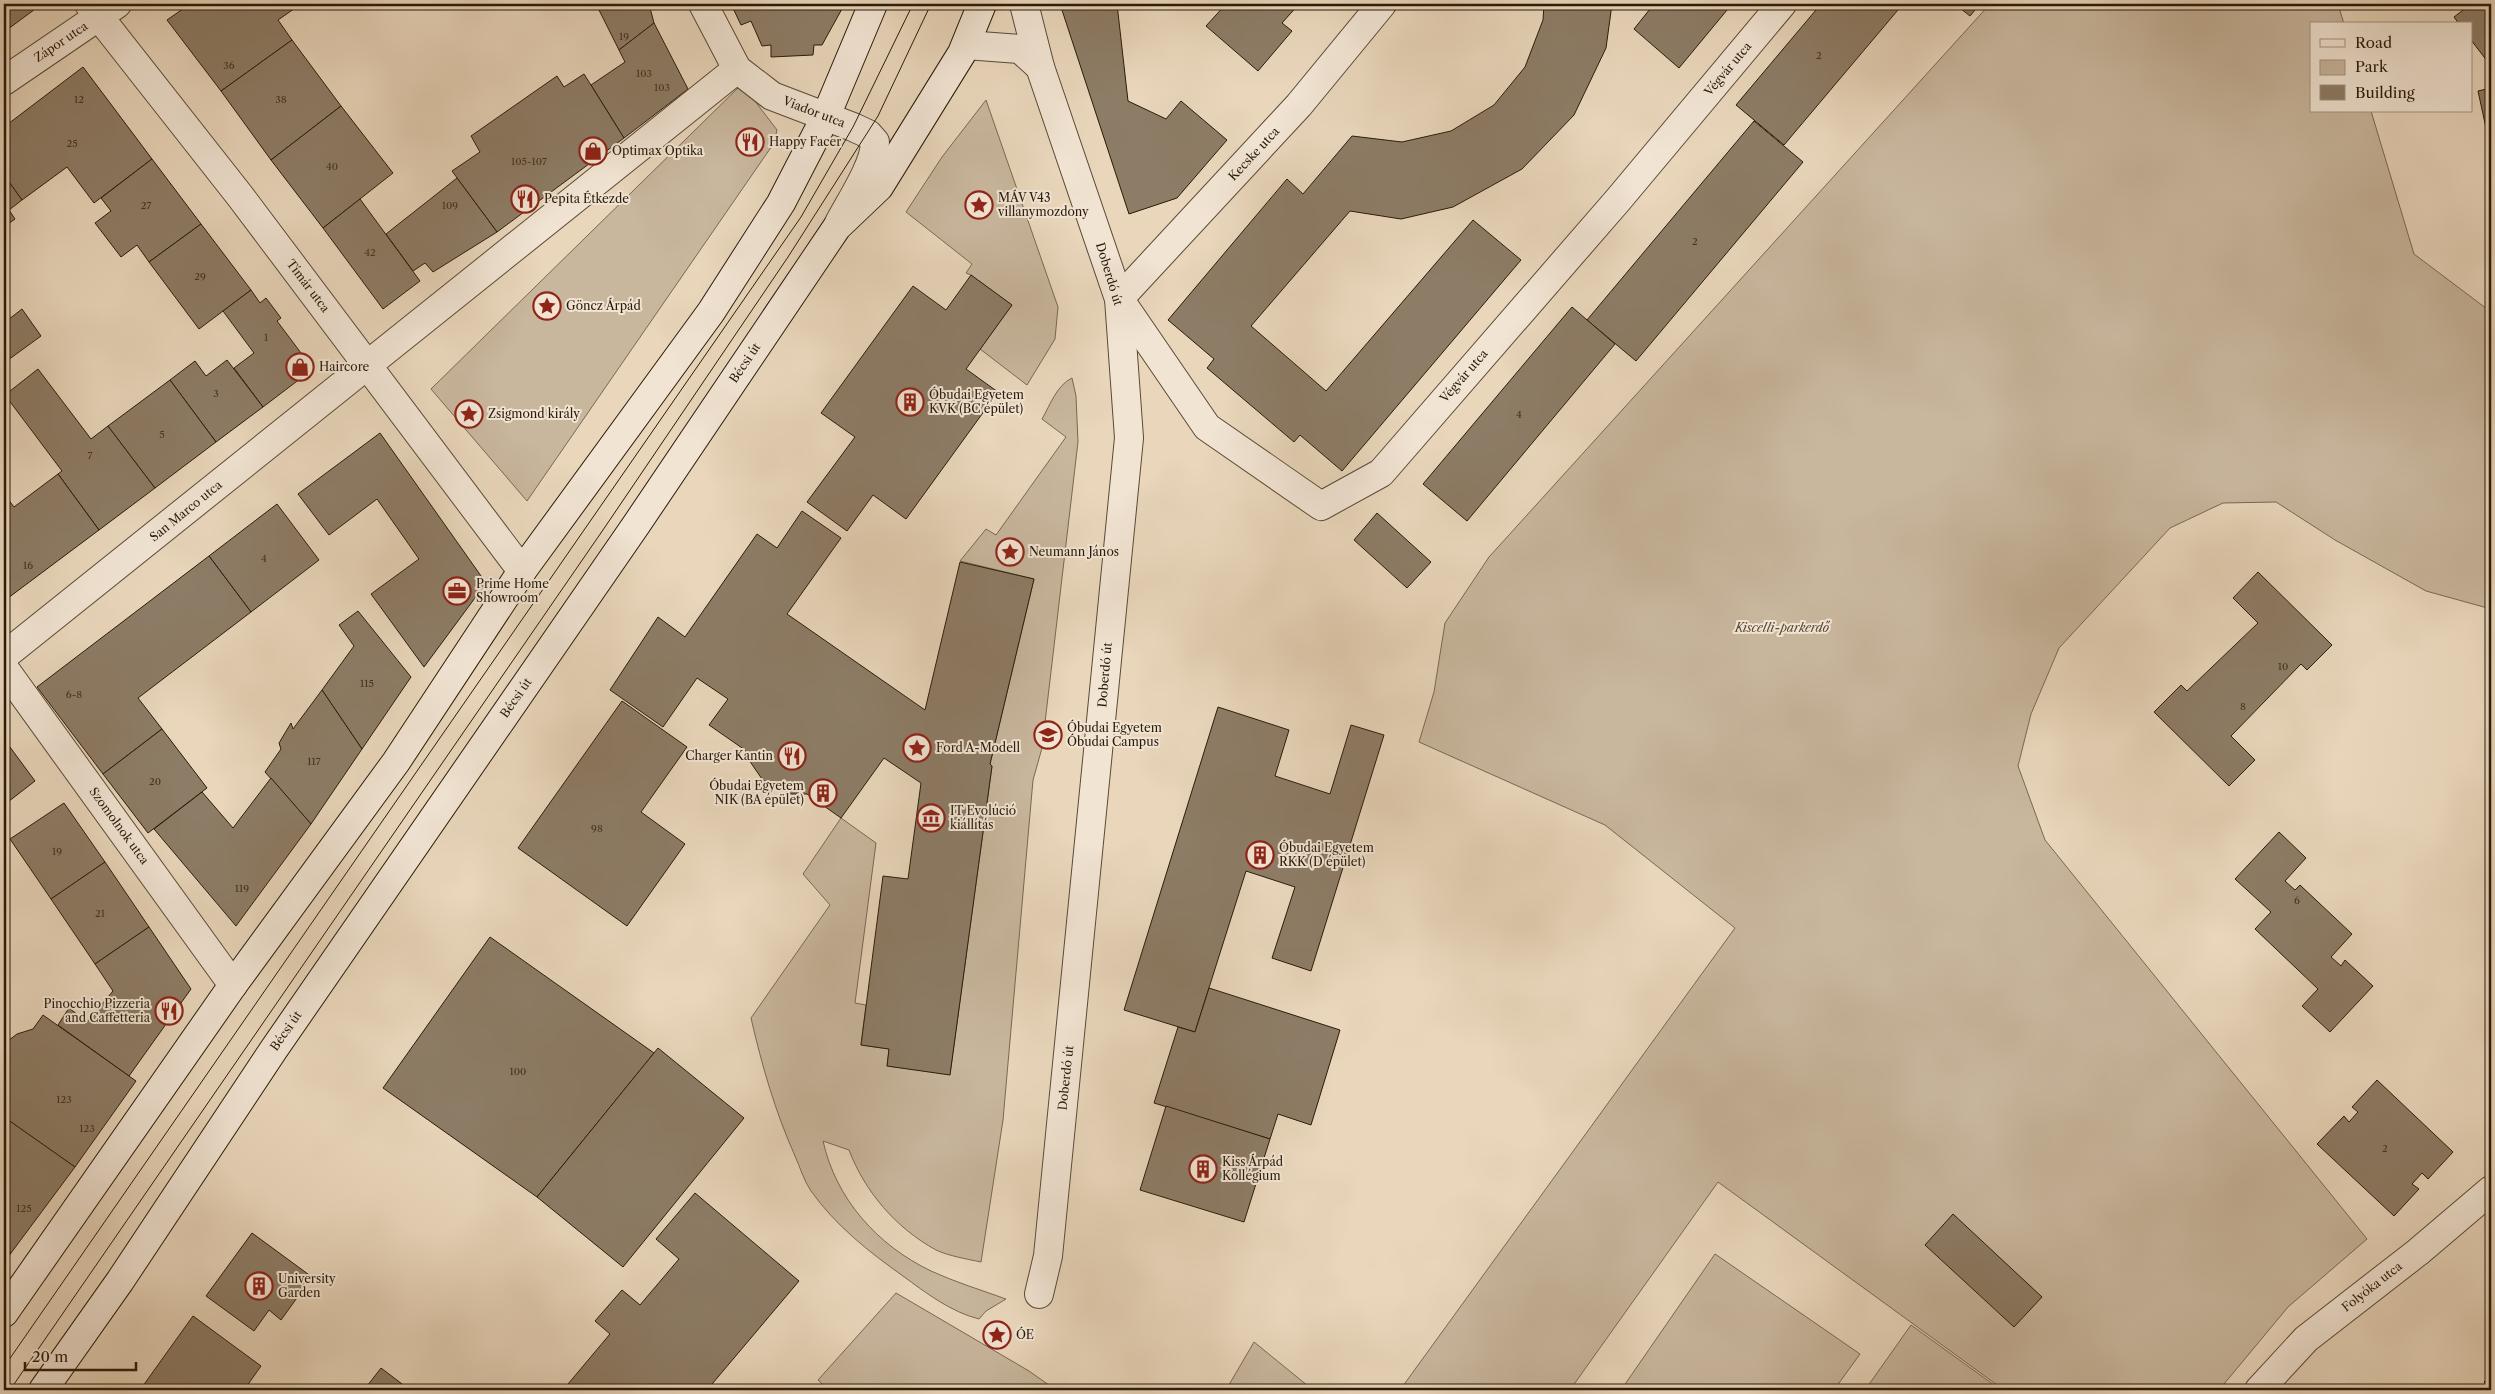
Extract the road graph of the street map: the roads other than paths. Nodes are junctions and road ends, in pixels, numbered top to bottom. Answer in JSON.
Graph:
{"nodes":[{"id":1,"x":703,"y":4,"type":"edge"},
{"id":2,"x":873,"y":4,"type":"edge"},
{"id":3,"x":982,"y":4,"type":"edge"},
{"id":4,"x":1024,"y":4,"type":"edge"},
{"id":5,"x":1382,"y":4,"type":"edge"},
{"id":6,"x":1782,"y":4,"type":"edge"},
{"id":7,"x":102,"y":8,"type":"edge"},
{"id":8,"x":966,"y":45,"type":"junction"},
{"id":9,"x":1040,"y":67,"type":"junction"},
{"id":10,"x":737,"y":69,"type":"junction"},
{"id":11,"x":4,"y":81,"type":"edge"},
{"id":12,"x":826,"y":116,"type":"junction"},
{"id":13,"x":837,"y":227,"type":"junction"},
{"id":14,"x":1119,"y":299,"type":"junction"},
{"id":15,"x":368,"y":366,"type":"junction"},
{"id":16,"x":522,"y":571,"type":"junction"},
{"id":17,"x":4,"y":656,"type":"edge"},
{"id":18,"x":4,"y":668,"type":"edge"},
{"id":19,"x":233,"y":985,"type":"junction"},
{"id":20,"x":2491,"y":1190,"type":"edge"},
{"id":21,"x":1039,"y":1294,"type":"dead end"},
{"id":22,"x":4,"y":1314,"type":"edge"},
{"id":23,"x":43,"y":1390,"type":"edge"},
{"id":24,"x":2259,"y":1390,"type":"edge"}],
"edges":[{"from":1,"to":10,"type":"street","name":"Viador utca"},
{"from":2,"to":12,"type":"street"},
{"from":3,"to":8,"type":"street","name":"Bécsi út"},
{"from":4,"to":9,"type":"street","name":"Doberdó út"},
{"from":5,"to":14,"type":"street","name":"Kecske utca"},
{"from":6,"to":14,"type":"street","name":"Végvár utca"},
{"from":7,"to":11,"type":"street","name":"Zápor utca"},
{"from":7,"to":15,"type":"street","name":"Tímár utca"},
{"from":8,"to":9,"type":"street"},
{"from":8,"to":13,"type":"street","name":"Bécsi út"},
{"from":9,"to":14,"type":"street","name":"Doberdó út"},
{"from":10,"to":12,"type":"street","name":"Viador utca"},
{"from":10,"to":15,"type":"street"},
{"from":12,"to":13,"type":"street","name":"Viador utca"},
{"from":12,"to":16,"type":"street"},
{"from":13,"to":23,"type":"street","name":"Bécsi út"},
{"from":14,"to":21,"type":"street","name":"Doberdó út"},
{"from":15,"to":16,"type":"street","name":"Tímár utca"},
{"from":15,"to":17,"type":"street","name":"San Marco utca"},
{"from":16,"to":19,"type":"street"},
{"from":18,"to":19,"type":"street","name":"Szomolnok utca"},
{"from":19,"to":22,"type":"street"},
{"from":20,"to":24,"type":"street","name":"Folyóka utca"}]}
